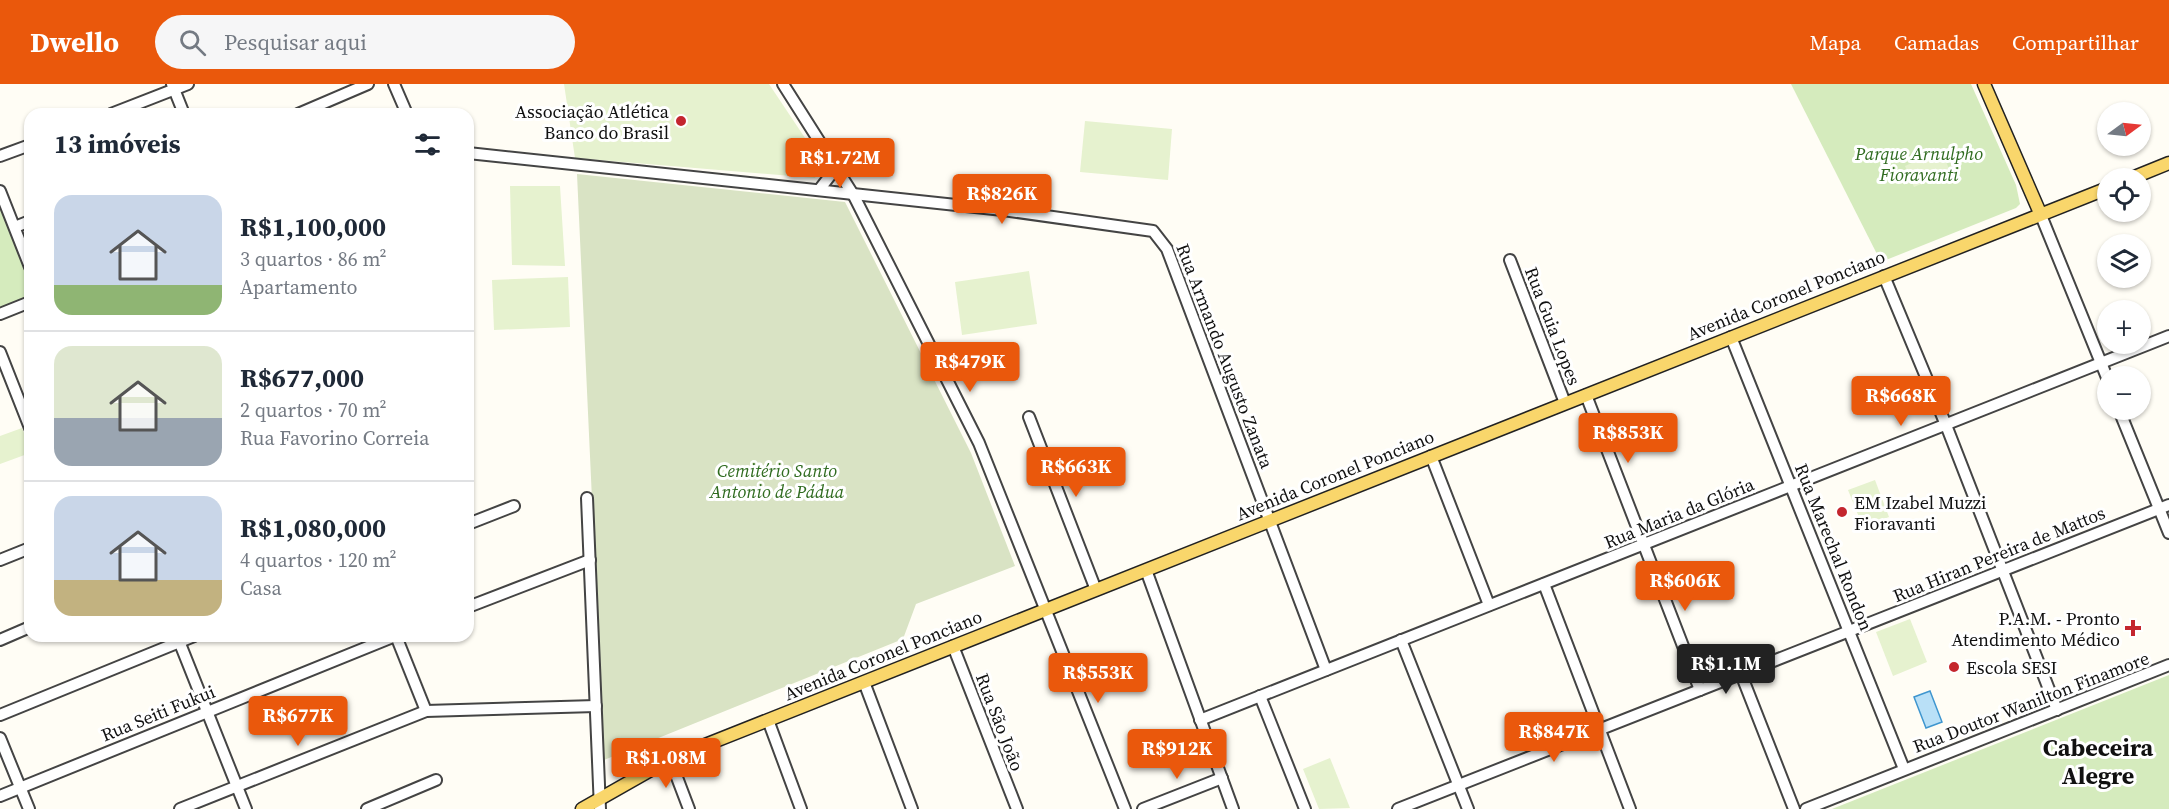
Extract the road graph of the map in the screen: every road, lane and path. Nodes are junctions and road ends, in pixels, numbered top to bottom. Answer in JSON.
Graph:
{"nodes":[{"id":1,"x":188,"y":84,"type":"edge"},
{"id":2,"x":368,"y":84,"type":"edge"},
{"id":3,"x":394,"y":84,"type":"edge"},
{"id":4,"x":783,"y":84,"type":"edge"},
{"id":5,"x":1984,"y":84,"type":"edge"},
{"id":6,"x":173,"y":87,"type":"edge"},
{"id":7,"x":125,"y":108,"type":"edge"},
{"id":8,"x":182,"y":108,"type":"edge"},
{"id":9,"x":312,"y":108,"type":"edge"},
{"id":10,"x":404,"y":108,"type":"edge"},
{"id":11,"x":24,"y":147,"type":"edge"},
{"id":12,"x":474,"y":154,"type":"edge"},
{"id":13,"x":0,"y":156,"type":"edge"},
{"id":14,"x":2169,"y":164,"type":"edge"},
{"id":15,"x":836,"y":168,"type":"junction"},
{"id":16,"x":2151,"y":171,"type":"edge"},
{"id":17,"x":819,"y":190,"type":"junction"},
{"id":18,"x":0,"y":191,"type":"edge"},
{"id":19,"x":2097,"y":192,"type":"edge"},
{"id":20,"x":854,"y":196,"type":"junction"},
{"id":21,"x":2040,"y":213,"type":"junction"},
{"id":22,"x":24,"y":223,"type":"edge"},
{"id":23,"x":15,"y":227,"type":"junction"},
{"id":24,"x":24,"y":251,"type":"edge"},
{"id":25,"x":1510,"y":260,"type":"dead end"},
{"id":26,"x":1884,"y":276,"type":"junction"},
{"id":27,"x":24,"y":304,"type":"edge"},
{"id":28,"x":0,"y":314,"type":"edge"},
{"id":29,"x":2169,"y":336,"type":"edge"},
{"id":30,"x":1731,"y":337,"type":"junction"},
{"id":31,"x":0,"y":352,"type":"edge"},
{"id":32,"x":2101,"y":363,"type":"junction"},
{"id":33,"x":2102,"y":366,"type":"edge"},
{"id":34,"x":1586,"y":395,"type":"junction"},
{"id":35,"x":1565,"y":403,"type":"junction"},
{"id":36,"x":24,"y":413,"type":"edge"},
{"id":37,"x":1029,"y":417,"type":"dead end"},
{"id":38,"x":2124,"y":420,"type":"edge"},
{"id":39,"x":1946,"y":425,"type":"junction"},
{"id":40,"x":1431,"y":456,"type":"junction"},
{"id":41,"x":1792,"y":486,"type":"junction"},
{"id":42,"x":587,"y":498,"type":"dead end"},
{"id":43,"x":514,"y":506,"type":"dead end"},
{"id":44,"x":2164,"y":507,"type":"edge"},
{"id":45,"x":1271,"y":520,"type":"junction"},
{"id":46,"x":474,"y":522,"type":"edge"},
{"id":47,"x":2169,"y":533,"type":"edge"},
{"id":48,"x":1644,"y":544,"type":"junction"},
{"id":49,"x":24,"y":550,"type":"edge"},
{"id":50,"x":0,"y":560,"type":"edge"},
{"id":51,"x":590,"y":560,"type":"junction"},
{"id":52,"x":1146,"y":570,"type":"junction"},
{"id":53,"x":2002,"y":570,"type":"junction"},
{"id":54,"x":1544,"y":584,"type":"junction"},
{"id":55,"x":1096,"y":590,"type":"junction"},
{"id":56,"x":474,"y":605,"type":"edge"},
{"id":57,"x":1489,"y":606,"type":"junction"},
{"id":58,"x":1046,"y":610,"type":"junction"},
{"id":59,"x":24,"y":630,"type":"edge"},
{"id":60,"x":1850,"y":631,"type":"junction"},
{"id":61,"x":0,"y":640,"type":"edge"},
{"id":62,"x":1401,"y":640,"type":"junction"},
{"id":63,"x":171,"y":642,"type":"edge"},
{"id":64,"x":179,"y":642,"type":"edge"},
{"id":65,"x":380,"y":642,"type":"edge"},
{"id":66,"x":398,"y":642,"type":"edge"},
{"id":67,"x":953,"y":646,"type":"junction"},
{"id":68,"x":2169,"y":665,"type":"edge"},
{"id":69,"x":1326,"y":670,"type":"junction"},
{"id":70,"x":1741,"y":674,"type":"junction"},
{"id":71,"x":864,"y":682,"type":"junction"},
{"id":72,"x":1700,"y":690,"type":"junction"},
{"id":73,"x":1260,"y":696,"type":"junction"},
{"id":74,"x":596,"y":706,"type":"junction"},
{"id":75,"x":430,"y":710,"type":"junction"},
{"id":76,"x":2057,"y":710,"type":"junction"},
{"id":77,"x":207,"y":711,"type":"junction"},
{"id":78,"x":0,"y":715,"type":"edge"},
{"id":79,"x":768,"y":720,"type":"junction"},
{"id":80,"x":1200,"y":720,"type":"junction"},
{"id":81,"x":1599,"y":730,"type":"junction"},
{"id":82,"x":0,"y":738,"type":"edge"},
{"id":83,"x":670,"y":759,"type":"junction"},
{"id":84,"x":1904,"y":769,"type":"junction"},
{"id":85,"x":1222,"y":778,"type":"junction"},
{"id":86,"x":436,"y":780,"type":"dead end"},
{"id":87,"x":1459,"y":785,"type":"junction"},
{"id":88,"x":237,"y":786,"type":"junction"},
{"id":89,"x":20,"y":788,"type":"junction"},
{"id":90,"x":0,"y":796,"type":"edge"},
{"id":91,"x":600,"y":804,"type":"edge"},
{"id":92,"x":29,"y":809,"type":"edge"},
{"id":93,"x":180,"y":809,"type":"edge"},
{"id":94,"x":246,"y":809,"type":"edge"},
{"id":95,"x":367,"y":809,"type":"edge"},
{"id":96,"x":582,"y":809,"type":"edge"},
{"id":97,"x":689,"y":809,"type":"edge"},
{"id":98,"x":801,"y":809,"type":"edge"},
{"id":99,"x":912,"y":809,"type":"edge"},
{"id":100,"x":1017,"y":809,"type":"edge"},
{"id":101,"x":1125,"y":809,"type":"edge"},
{"id":102,"x":1143,"y":809,"type":"edge"},
{"id":103,"x":1233,"y":809,"type":"edge"},
{"id":104,"x":1305,"y":809,"type":"edge"},
{"id":105,"x":1398,"y":809,"type":"edge"},
{"id":106,"x":1468,"y":809,"type":"edge"},
{"id":107,"x":1630,"y":809,"type":"edge"},
{"id":108,"x":1794,"y":809,"type":"edge"},
{"id":109,"x":1806,"y":809,"type":"edge"}],
"edges":[{"from":1,"to":6,"type":"street"},
{"from":2,"to":9,"type":"street"},
{"from":3,"to":10,"type":"street"},
{"from":4,"to":15,"type":"street"},
{"from":5,"to":21,"type":"main road"},
{"from":6,"to":7,"type":"street"},
{"from":6,"to":8,"type":"street"},
{"from":11,"to":13,"type":"street"},
{"from":12,"to":17,"type":"street","name":"Rua Armando Augusto Zanata"},
{"from":14,"to":16,"type":"main road"},
{"from":15,"to":17,"type":"street"},
{"from":15,"to":20,"type":"street"},
{"from":17,"to":20,"type":"street","name":"Rua Armando Augusto Zanata"},
{"from":18,"to":23,"type":"street"},
{"from":19,"to":21,"type":"main road","name":"Avenida Coronel Ponciano"},
{"from":20,"to":45,"type":"street","name":"Rua Armando Augusto Zanata"},
{"from":20,"to":58,"type":"street"},
{"from":21,"to":26,"type":"main road","name":"Avenida Coronel Ponciano"},
{"from":21,"to":32,"type":"street"},
{"from":22,"to":23,"type":"street"},
{"from":23,"to":24,"type":"street"},
{"from":25,"to":35,"type":"street","name":"Rua Guia Lopes"},
{"from":26,"to":30,"type":"main road","name":"Avenida Coronel Ponciano"},
{"from":26,"to":39,"type":"street"},
{"from":27,"to":28,"type":"street"},
{"from":29,"to":32,"type":"street","name":"Rua Maria da Glória"},
{"from":30,"to":34,"type":"main road","name":"Avenida Coronel Ponciano"},
{"from":30,"to":41,"type":"street","name":"Rua Marechal Rondon"},
{"from":31,"to":36,"type":"street"},
{"from":32,"to":33,"type":"street"},
{"from":32,"to":39,"type":"street","name":"Rua Maria da Glória"},
{"from":34,"to":35,"type":"main road","name":"Avenida Coronel Ponciano"},
{"from":34,"to":48,"type":"street","name":"Rua Guia Lopes"},
{"from":35,"to":40,"type":"main road","name":"Avenida Coronel Ponciano"},
{"from":37,"to":55,"type":"street"},
{"from":38,"to":44,"type":"street"},
{"from":39,"to":41,"type":"street","name":"Rua Maria da Glória"},
{"from":39,"to":53,"type":"street"},
{"from":40,"to":45,"type":"main road","name":"Avenida Coronel Ponciano"},
{"from":40,"to":57,"type":"street"},
{"from":41,"to":48,"type":"street","name":"Rua Maria da Glória"},
{"from":41,"to":60,"type":"street","name":"Rua Marechal Rondon"},
{"from":42,"to":51,"type":"street"},
{"from":43,"to":46,"type":"street"},
{"from":44,"to":47,"type":"street"},
{"from":44,"to":53,"type":"street","name":"Rua Hiran Pereira de Mattos"},
{"from":45,"to":52,"type":"main road","name":"Avenida Coronel Ponciano"},
{"from":45,"to":69,"type":"street","name":"Rua Armando Augusto Zanata"},
{"from":48,"to":54,"type":"street","name":"Rua Maria da Glória"},
{"from":48,"to":72,"type":"street","name":"Rua Guia Lopes"},
{"from":49,"to":50,"type":"street"},
{"from":51,"to":56,"type":"street"},
{"from":51,"to":74,"type":"street"},
{"from":52,"to":55,"type":"main road","name":"Avenida Coronel Ponciano"},
{"from":52,"to":80,"type":"street"},
{"from":53,"to":60,"type":"street","name":"Rua Hiran Pereira de Mattos"},
{"from":53,"to":76,"type":"street"},
{"from":54,"to":57,"type":"street","name":"Rua Maria da Glória"},
{"from":54,"to":81,"type":"street"},
{"from":55,"to":58,"type":"main road","name":"Avenida Coronel Ponciano"},
{"from":57,"to":62,"type":"street","name":"Rua Maria da Glória"},
{"from":58,"to":67,"type":"main road","name":"Avenida Coronel Ponciano"},
{"from":58,"to":101,"type":"street"},
{"from":59,"to":61,"type":"street"},
{"from":60,"to":70,"type":"street","name":"Rua Hiran Pereira de Mattos"},
{"from":60,"to":84,"type":"street","name":"Rua Marechal Rondon"},
{"from":62,"to":69,"type":"street","name":"Rua Maria da Glória"},
{"from":62,"to":87,"type":"street"},
{"from":63,"to":78,"type":"street"},
{"from":64,"to":77,"type":"street"},
{"from":65,"to":77,"type":"street","name":"Rua Seiti Fukui"},
{"from":66,"to":75,"type":"street"},
{"from":67,"to":71,"type":"main road","name":"Avenida Coronel Ponciano"},
{"from":67,"to":100,"type":"street","name":"Rua São João"},
{"from":68,"to":76,"type":"street","name":"Rua Doutor Wanilton Finamore"},
{"from":69,"to":73,"type":"street","name":"Rua Maria da Glória"},
{"from":70,"to":72,"type":"street","name":"Rua Hiran Pereira de Mattos"},
{"from":70,"to":108,"type":"street"},
{"from":71,"to":79,"type":"main road","name":"Avenida Coronel Ponciano"},
{"from":71,"to":99,"type":"street"},
{"from":72,"to":81,"type":"street","name":"Rua Hiran Pereira de Mattos"},
{"from":73,"to":80,"type":"street","name":"Rua Maria da Glória"},
{"from":73,"to":104,"type":"street"},
{"from":74,"to":75,"type":"street"},
{"from":74,"to":91,"type":"street"},
{"from":75,"to":88,"type":"street"},
{"from":76,"to":84,"type":"street","name":"Rua Doutor Wanilton Finamore"},
{"from":77,"to":88,"type":"street"},
{"from":77,"to":89,"type":"street","name":"Rua Seiti Fukui"},
{"from":79,"to":83,"type":"main road","name":"Avenida Coronel Ponciano"},
{"from":79,"to":98,"type":"street"},
{"from":80,"to":85,"type":"street"},
{"from":81,"to":87,"type":"street","name":"Rua Hiran Pereira de Mattos"},
{"from":81,"to":107,"type":"street"},
{"from":82,"to":89,"type":"street"},
{"from":83,"to":91,"type":"main road","name":"Avenida Coronel Ponciano"},
{"from":83,"to":97,"type":"street"},
{"from":84,"to":109,"type":"street","name":"Rua Doutor Wanilton Finamore"},
{"from":85,"to":102,"type":"street"},
{"from":85,"to":103,"type":"street"},
{"from":86,"to":95,"type":"street"},
{"from":87,"to":105,"type":"street","name":"Rua Hiran Pereira de Mattos"},
{"from":87,"to":106,"type":"street"},
{"from":88,"to":93,"type":"street"},
{"from":88,"to":94,"type":"street"},
{"from":89,"to":90,"type":"street","name":"Rua Seiti Fukui"},
{"from":89,"to":92,"type":"street"},
{"from":91,"to":96,"type":"main road","name":"Avenida Coronel Ponciano"}]}
